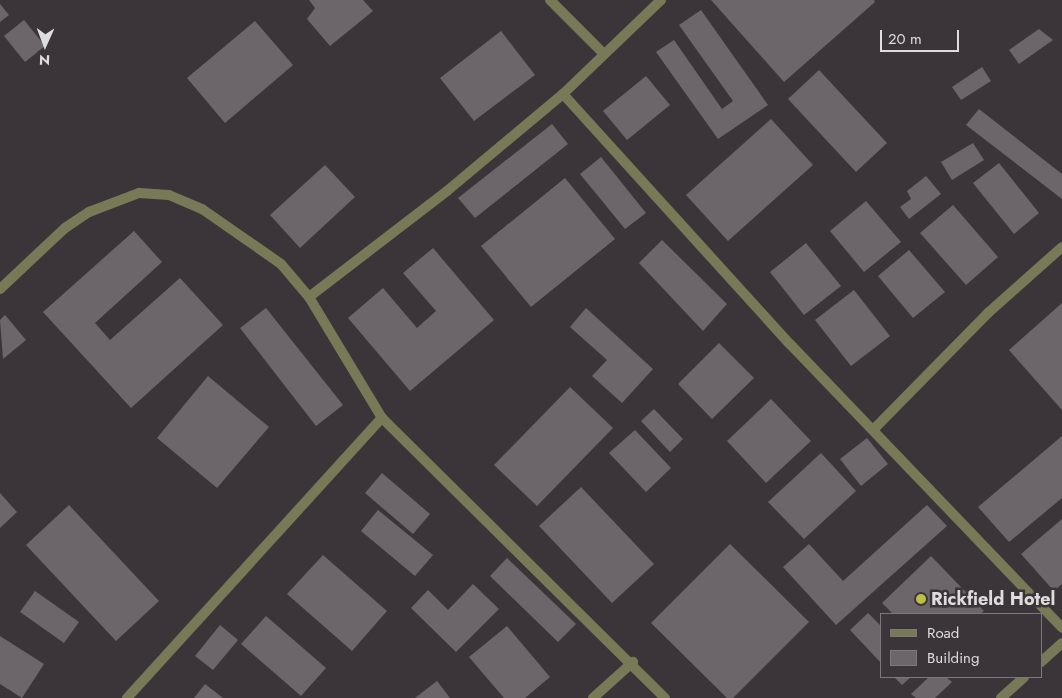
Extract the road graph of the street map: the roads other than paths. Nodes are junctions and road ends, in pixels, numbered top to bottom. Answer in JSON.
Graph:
{"nodes":[{"id":1,"x":550,"y":0,"type":"edge"},
{"id":2,"x":661,"y":0,"type":"edge"},
{"id":3,"x":604,"y":54,"type":"junction"},
{"id":4,"x":563,"y":94,"type":"junction"},
{"id":5,"x":1062,"y":247,"type":"edge"},
{"id":6,"x":0,"y":289,"type":"edge"},
{"id":7,"x":309,"y":297,"type":"junction"},
{"id":8,"x":382,"y":418,"type":"junction"},
{"id":9,"x":874,"y":429,"type":"junction"},
{"id":10,"x":1062,"y":628,"type":"edge"},
{"id":11,"x":1062,"y":643,"type":"edge"},
{"id":12,"x":1042,"y":661,"type":"edge"},
{"id":13,"x":633,"y":662,"type":"junction"},
{"id":14,"x":1023,"y":678,"type":"edge"},
{"id":15,"x":127,"y":698,"type":"edge"},
{"id":16,"x":593,"y":698,"type":"edge"},
{"id":17,"x":665,"y":698,"type":"edge"},
{"id":18,"x":1001,"y":698,"type":"edge"}],
"edges":[{"from":1,"to":3,"type":"street"},
{"from":2,"to":3,"type":"street"},
{"from":3,"to":4,"type":"street"},
{"from":4,"to":7,"type":"street"},
{"from":4,"to":9,"type":"street"},
{"from":5,"to":9,"type":"street"},
{"from":6,"to":7,"type":"street"},
{"from":7,"to":8,"type":"street"},
{"from":8,"to":13,"type":"street"},
{"from":8,"to":15,"type":"street"},
{"from":9,"to":10,"type":"street"},
{"from":11,"to":12,"type":"street"},
{"from":13,"to":16,"type":"street"},
{"from":13,"to":17,"type":"street"},
{"from":14,"to":18,"type":"street"}]}
